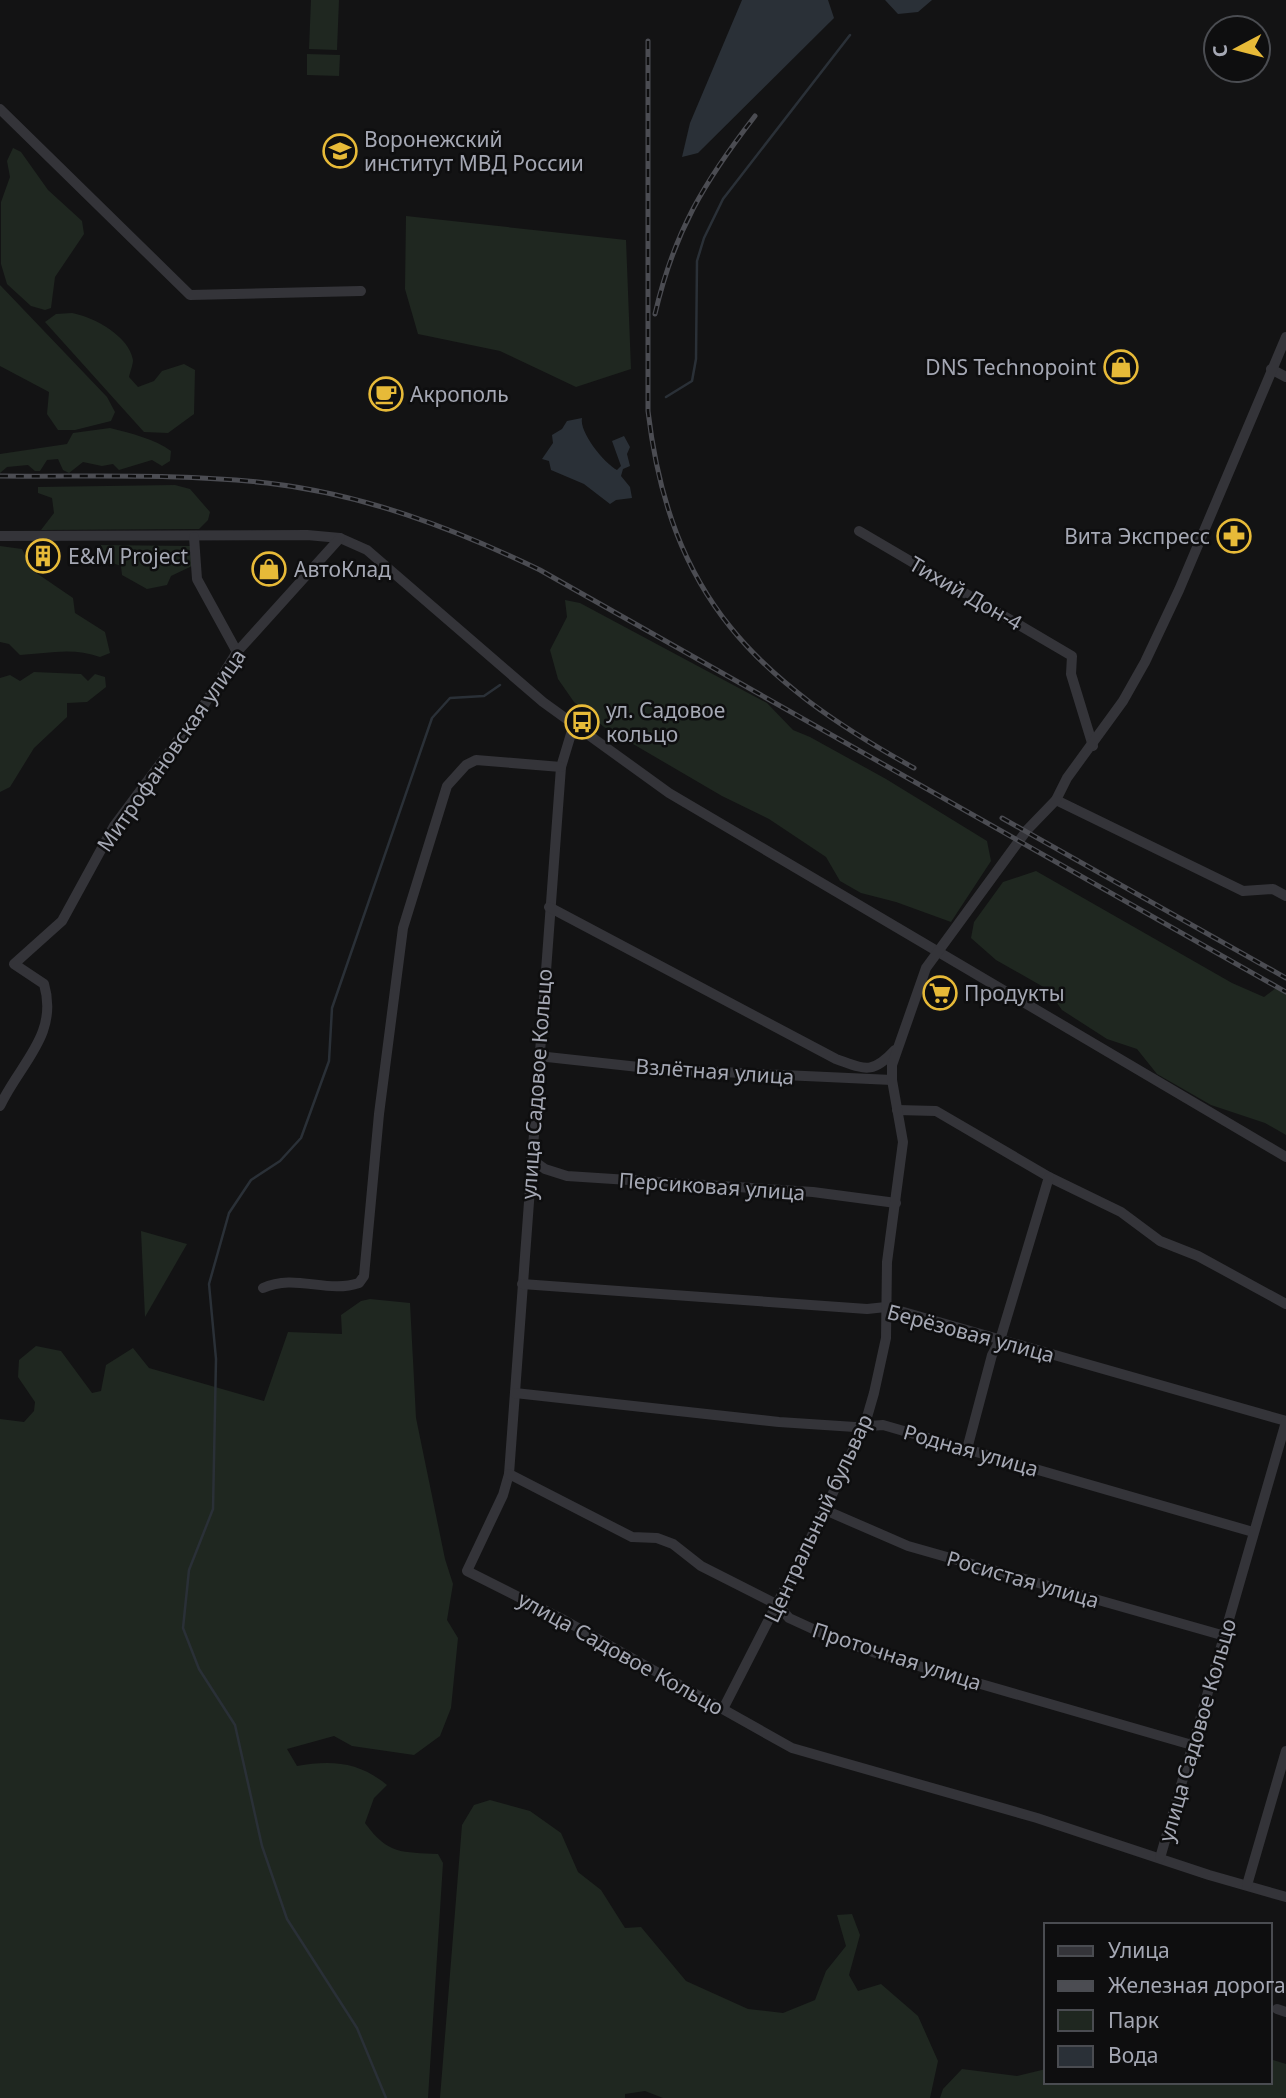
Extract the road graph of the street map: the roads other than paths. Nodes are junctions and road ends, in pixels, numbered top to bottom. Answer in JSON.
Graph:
{"nodes":[{"id":1,"x":0,"y":108,"type":"edge"},
{"id":2,"x":361,"y":291,"type":"dead end"},
{"id":3,"x":1286,"y":337,"type":"edge"},
{"id":4,"x":1271,"y":369,"type":"junction"},
{"id":5,"x":1286,"y":377,"type":"edge"},
{"id":6,"x":859,"y":531,"type":"dead end"},
{"id":7,"x":0,"y":536,"type":"edge"},
{"id":8,"x":194,"y":537,"type":"junction"},
{"id":9,"x":340,"y":538,"type":"junction"},
{"id":10,"x":237,"y":652,"type":"junction"},
{"id":11,"x":574,"y":724,"type":"junction"},
{"id":12,"x":1093,"y":746,"type":"junction"},
{"id":13,"x":561,"y":767,"type":"junction"},
{"id":14,"x":1056,"y":800,"type":"junction"},
{"id":15,"x":1286,"y":896,"type":"edge"},
{"id":16,"x":549,"y":907,"type":"junction"},
{"id":17,"x":938,"y":951,"type":"junction"},
{"id":18,"x":898,"y":1047,"type":"junction"},
{"id":19,"x":538,"y":1056,"type":"junction"},
{"id":20,"x":892,"y":1080,"type":"junction"},
{"id":21,"x":0,"y":1106,"type":"edge"},
{"id":22,"x":897,"y":1110,"type":"junction"},
{"id":23,"x":1286,"y":1157,"type":"edge"},
{"id":24,"x":531,"y":1159,"type":"junction"},
{"id":25,"x":1048,"y":1177,"type":"junction"},
{"id":26,"x":896,"y":1203,"type":"junction"},
{"id":27,"x":522,"y":1284,"type":"junction"},
{"id":28,"x":263,"y":1288,"type":"dead end"},
{"id":29,"x":1286,"y":1304,"type":"edge"},
{"id":30,"x":887,"y":1307,"type":"junction"},
{"id":31,"x":1000,"y":1340,"type":"junction"},
{"id":32,"x":515,"y":1393,"type":"junction"},
{"id":33,"x":1286,"y":1421,"type":"edge"},
{"id":34,"x":865,"y":1424,"type":"junction"},
{"id":35,"x":967,"y":1449,"type":"junction"},
{"id":36,"x":509,"y":1474,"type":"junction"},
{"id":37,"x":825,"y":1510,"type":"junction"},
{"id":38,"x":1253,"y":1532,"type":"junction"},
{"id":39,"x":778,"y":1605,"type":"junction"},
{"id":40,"x":1225,"y":1636,"type":"junction"},
{"id":41,"x":723,"y":1709,"type":"junction"},
{"id":42,"x":1192,"y":1745,"type":"junction"},
{"id":43,"x":1286,"y":1751,"type":"edge"},
{"id":44,"x":1160,"y":1858,"type":"junction"},
{"id":45,"x":1247,"y":1885,"type":"junction"},
{"id":46,"x":1286,"y":1897,"type":"edge"}],
"edges":[{"from":1,"to":2,"type":"street"},
{"from":3,"to":4,"type":"street","name":"Центральный бульвар"},
{"from":4,"to":5,"type":"street"},
{"from":4,"to":12,"type":"street","name":"Центральный бульвар"},
{"from":6,"to":12,"type":"street","name":"Тихий Дон-4"},
{"from":7,"to":8,"type":"street"},
{"from":8,"to":9,"type":"street"},
{"from":8,"to":10,"type":"street"},
{"from":9,"to":10,"type":"street","name":"Митрофановская улица"},
{"from":9,"to":11,"type":"street"},
{"from":10,"to":21,"type":"street","name":"Митрофановская улица"},
{"from":11,"to":13,"type":"street","name":"улица Садовое Кольцо"},
{"from":11,"to":17,"type":"street"},
{"from":12,"to":14,"type":"street","name":"Центральный бульвар"},
{"from":13,"to":16,"type":"street","name":"улица Садовое Кольцо"},
{"from":13,"to":28,"type":"street"},
{"from":14,"to":15,"type":"street"},
{"from":14,"to":17,"type":"street","name":"Центральный бульвар"},
{"from":16,"to":18,"type":"street"},
{"from":16,"to":19,"type":"street","name":"улица Садовое Кольцо"},
{"from":17,"to":18,"type":"street","name":"Центральный бульвар"},
{"from":17,"to":23,"type":"street"},
{"from":18,"to":20,"type":"street","name":"Центральный бульвар"},
{"from":19,"to":20,"type":"street","name":"Взлётная улица"},
{"from":19,"to":24,"type":"street","name":"улица Садовое Кольцо"},
{"from":20,"to":22,"type":"street","name":"Центральный бульвар"},
{"from":22,"to":25,"type":"street"},
{"from":22,"to":26,"type":"street","name":"Центральный бульвар"},
{"from":24,"to":26,"type":"street","name":"Персиковая улица"},
{"from":24,"to":27,"type":"street","name":"улица Садовое Кольцо"},
{"from":25,"to":29,"type":"street"},
{"from":25,"to":31,"type":"street"},
{"from":26,"to":30,"type":"street","name":"Центральный бульвар"},
{"from":27,"to":30,"type":"street","name":"Берёзовая улица"},
{"from":27,"to":32,"type":"street","name":"улица Садовое Кольцо"},
{"from":30,"to":31,"type":"street","name":"Берёзовая улица"},
{"from":30,"to":34,"type":"street","name":"Центральный бульвар"},
{"from":31,"to":33,"type":"street","name":"Берёзовая улица"},
{"from":31,"to":35,"type":"street"},
{"from":32,"to":34,"type":"street","name":"Родная улица"},
{"from":32,"to":36,"type":"street","name":"улица Садовое Кольцо"},
{"from":33,"to":38,"type":"street","name":"улица Садовое Кольцо"},
{"from":34,"to":35,"type":"street","name":"Родная улица"},
{"from":34,"to":37,"type":"street","name":"Центральный бульвар"},
{"from":35,"to":38,"type":"street","name":"Родная улица"},
{"from":36,"to":39,"type":"street","name":"Проточная улица"},
{"from":36,"to":41,"type":"street","name":"улица Садовое Кольцо"},
{"from":37,"to":39,"type":"street","name":"Центральный бульвар"},
{"from":37,"to":40,"type":"street","name":"Росистая улица"},
{"from":38,"to":40,"type":"street","name":"улица Садовое Кольцо"},
{"from":39,"to":41,"type":"street","name":"Центральный бульвар"},
{"from":39,"to":42,"type":"street","name":"Проточная улица"},
{"from":40,"to":42,"type":"street","name":"улица Садовое Кольцо"},
{"from":41,"to":44,"type":"street","name":"улица Садовое Кольцо"},
{"from":42,"to":44,"type":"street","name":"улица Садовое Кольцо"},
{"from":43,"to":45,"type":"street"},
{"from":44,"to":45,"type":"street"},
{"from":45,"to":46,"type":"street"}]}
